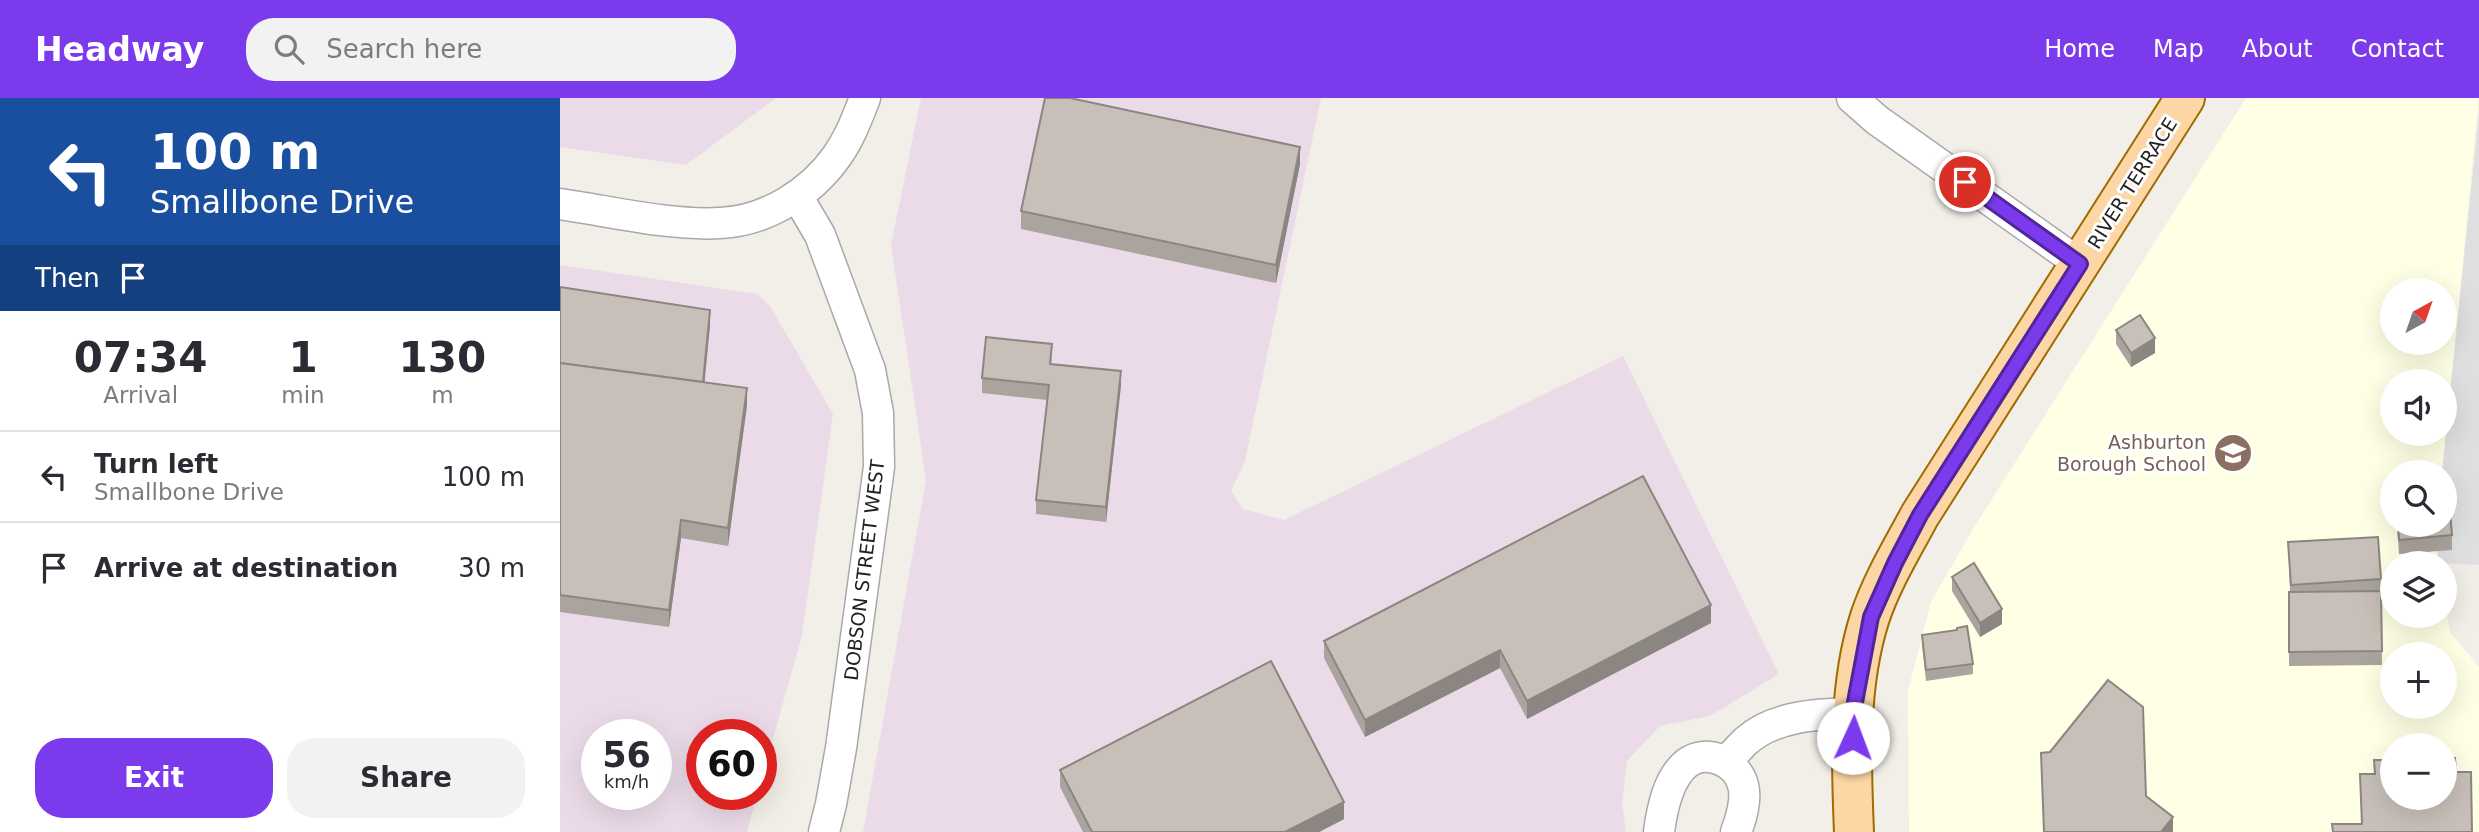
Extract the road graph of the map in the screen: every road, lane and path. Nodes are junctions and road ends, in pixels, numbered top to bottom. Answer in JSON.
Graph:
{"nodes":[{"id":1,"x":865,"y":98,"type":"edge"},
{"id":2,"x":1852,"y":98,"type":"edge"},
{"id":3,"x":2185,"y":98,"type":"edge"},
{"id":4,"x":797,"y":196,"type":"junction"},
{"id":5,"x":560,"y":204,"type":"edge"},
{"id":6,"x":2080,"y":264,"type":"junction"},
{"id":7,"x":1853,"y":713,"type":"junction"},
{"id":8,"x":1726,"y":762,"type":"junction"},
{"id":9,"x":824,"y":832,"type":"edge"},
{"id":10,"x":1659,"y":832,"type":"edge"},
{"id":11,"x":1735,"y":832,"type":"edge"},
{"id":12,"x":1854,"y":832,"type":"edge"}],
"edges":[{"from":1,"to":4,"type":"street"},
{"from":2,"to":6,"type":"street"},
{"from":3,"to":6,"type":"main road","name":"RIVER TERRACE"},
{"from":4,"to":5,"type":"street"},
{"from":4,"to":9,"type":"street","name":"DOBSON STREET WEST"},
{"from":6,"to":7,"type":"main road","name":"RIVER TERRACE"},
{"from":7,"to":8,"type":"street"},
{"from":7,"to":12,"type":"main road","name":"RIVER TERRACE"},
{"from":8,"to":10,"type":"street"},
{"from":8,"to":11,"type":"street"}]}
